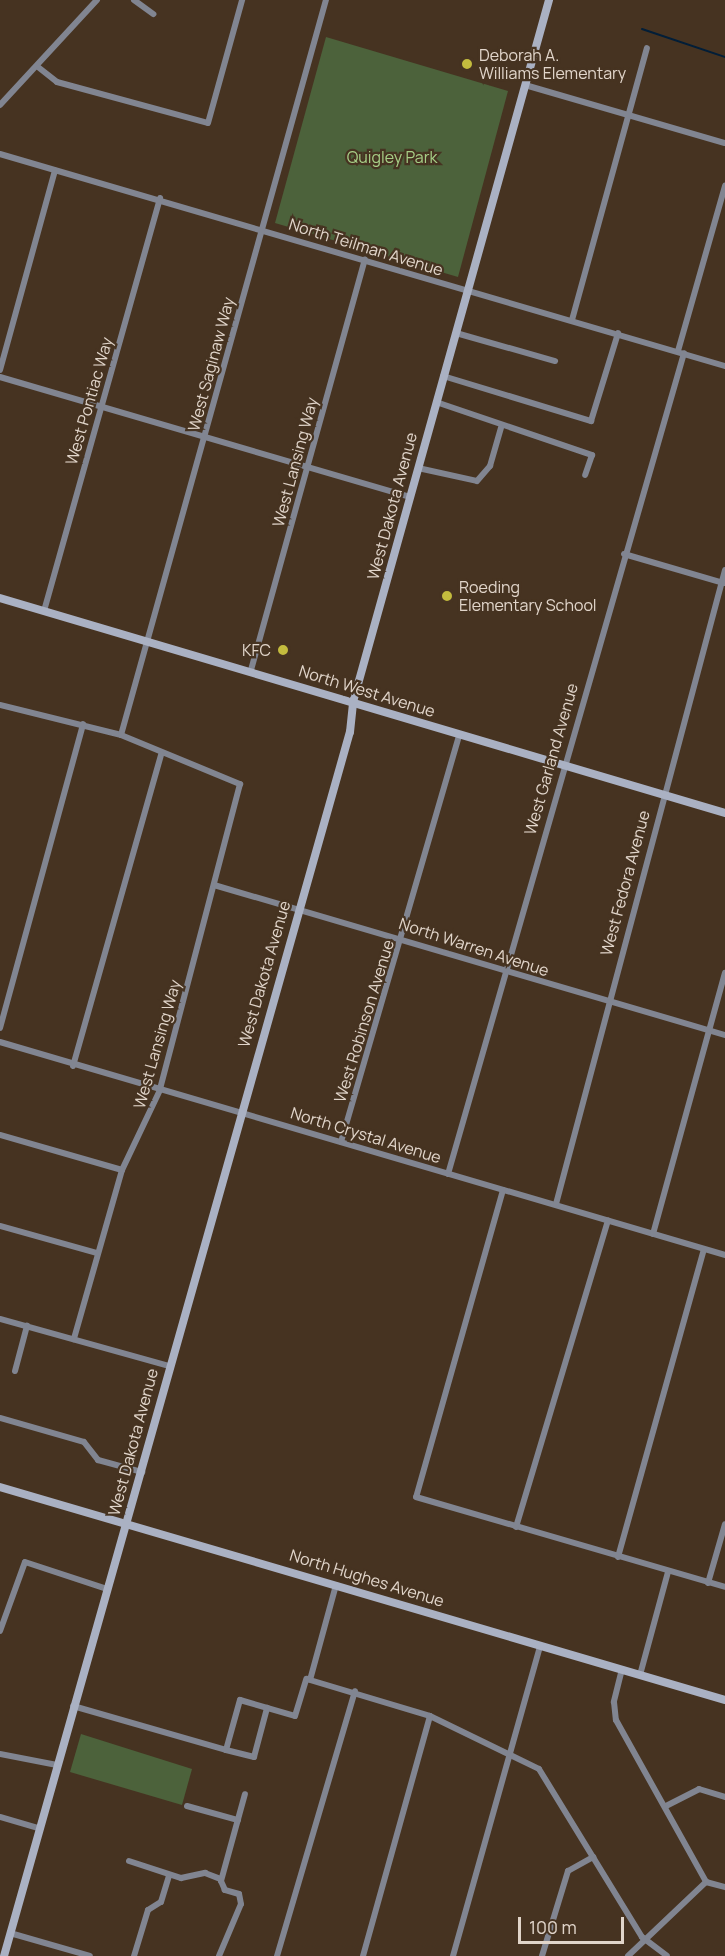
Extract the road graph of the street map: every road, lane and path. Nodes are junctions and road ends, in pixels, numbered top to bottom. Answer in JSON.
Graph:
{"nodes":[{"id":1,"x":97,"y":0,"type":"edge"},
{"id":2,"x":134,"y":0,"type":"edge"},
{"id":3,"x":242,"y":0,"type":"edge"},
{"id":4,"x":326,"y":0,"type":"edge"},
{"id":5,"x":549,"y":0,"type":"edge"},
{"id":6,"x":153,"y":14,"type":"dead end"},
{"id":7,"x":647,"y":48,"type":"dead end"},
{"id":8,"x":38,"y":67,"type":"junction"},
{"id":9,"x":525,"y":85,"type":"junction"},
{"id":10,"x":0,"y":105,"type":"edge"},
{"id":11,"x":628,"y":115,"type":"junction"},
{"id":12,"x":725,"y":143,"type":"edge"},
{"id":13,"x":0,"y":154,"type":"edge"},
{"id":14,"x":55,"y":170,"type":"junction"},
{"id":15,"x":725,"y":186,"type":"edge"},
{"id":16,"x":160,"y":198,"type":"junction"},
{"id":17,"x":262,"y":230,"type":"junction"},
{"id":18,"x":365,"y":260,"type":"junction"},
{"id":19,"x":467,"y":291,"type":"junction"},
{"id":20,"x":572,"y":320,"type":"junction"},
{"id":21,"x":456,"y":333,"type":"junction"},
{"id":22,"x":618,"y":333,"type":"junction"},
{"id":23,"x":681,"y":352,"type":"junction"},
{"id":24,"x":555,"y":361,"type":"dead end"},
{"id":25,"x":725,"y":366,"type":"edge"},
{"id":26,"x":0,"y":370,"type":"edge"},
{"id":27,"x":443,"y":376,"type":"junction"},
{"id":28,"x":0,"y":377,"type":"edge"},
{"id":29,"x":436,"y":402,"type":"junction"},
{"id":30,"x":101,"y":406,"type":"junction"},
{"id":31,"x":501,"y":428,"type":"junction"},
{"id":32,"x":206,"y":435,"type":"junction"},
{"id":33,"x":307,"y":466,"type":"junction"},
{"id":34,"x":418,"y":468,"type":"junction"},
{"id":35,"x":585,"y":475,"type":"dead end"},
{"id":36,"x":410,"y":496,"type":"junction"},
{"id":37,"x":624,"y":554,"type":"junction"},
{"id":38,"x":725,"y":570,"type":"edge"},
{"id":39,"x":723,"y":582,"type":"edge"},
{"id":40,"x":0,"y":598,"type":"edge"},
{"id":41,"x":44,"y":611,"type":"junction"},
{"id":42,"x":147,"y":641,"type":"junction"},
{"id":43,"x":251,"y":670,"type":"junction"},
{"id":44,"x":352,"y":702,"type":"junction"},
{"id":45,"x":1,"y":704,"type":"edge"},
{"id":46,"x":83,"y":724,"type":"junction"},
{"id":47,"x":121,"y":735,"type":"junction"},
{"id":48,"x":459,"y":735,"type":"junction"},
{"id":49,"x":161,"y":754,"type":"junction"},
{"id":50,"x":562,"y":765,"type":"junction"},
{"id":51,"x":662,"y":794,"type":"junction"},
{"id":52,"x":725,"y":813,"type":"edge"},
{"id":53,"x":214,"y":885,"type":"junction"},
{"id":54,"x":299,"y":908,"type":"junction"},
{"id":55,"x":404,"y":938,"type":"junction"},
{"id":56,"x":504,"y":971,"type":"junction"},
{"id":57,"x":725,"y":973,"type":"edge"},
{"id":58,"x":608,"y":1002,"type":"junction"},
{"id":59,"x":0,"y":1028,"type":"edge"},
{"id":60,"x":708,"y":1031,"type":"junction"},
{"id":61,"x":725,"y":1035,"type":"edge"},
{"id":62,"x":0,"y":1041,"type":"edge"},
{"id":63,"x":74,"y":1065,"type":"junction"},
{"id":64,"x":160,"y":1090,"type":"junction"},
{"id":65,"x":240,"y":1112,"type":"junction"},
{"id":66,"x":0,"y":1135,"type":"edge"},
{"id":67,"x":341,"y":1142,"type":"junction"},
{"id":68,"x":122,"y":1170,"type":"junction"},
{"id":69,"x":448,"y":1174,"type":"junction"},
{"id":70,"x":502,"y":1190,"type":"junction"},
{"id":71,"x":556,"y":1204,"type":"junction"},
{"id":72,"x":608,"y":1220,"type":"junction"},
{"id":73,"x":0,"y":1226,"type":"edge"},
{"id":74,"x":653,"y":1234,"type":"junction"},
{"id":75,"x":704,"y":1250,"type":"junction"},
{"id":76,"x":97,"y":1253,"type":"junction"},
{"id":77,"x":725,"y":1255,"type":"edge"},
{"id":78,"x":0,"y":1319,"type":"edge"},
{"id":79,"x":27,"y":1326,"type":"junction"},
{"id":80,"x":74,"y":1339,"type":"junction"},
{"id":81,"x":170,"y":1366,"type":"junction"},
{"id":82,"x":15,"y":1371,"type":"dead end"},
{"id":83,"x":0,"y":1418,"type":"edge"},
{"id":84,"x":142,"y":1472,"type":"junction"},
{"id":85,"x":0,"y":1487,"type":"edge"},
{"id":86,"x":126,"y":1524,"type":"junction"},
{"id":87,"x":725,"y":1524,"type":"edge"},
{"id":88,"x":516,"y":1527,"type":"junction"},
{"id":89,"x":618,"y":1557,"type":"junction"},
{"id":90,"x":668,"y":1572,"type":"junction"},
{"id":91,"x":708,"y":1583,"type":"junction"},
{"id":92,"x":336,"y":1585,"type":"junction"},
{"id":93,"x":725,"y":1587,"type":"edge"},
{"id":94,"x":107,"y":1589,"type":"junction"},
{"id":95,"x":0,"y":1631,"type":"edge"},
{"id":96,"x":540,"y":1647,"type":"junction"},
{"id":97,"x":622,"y":1669,"type":"junction"},
{"id":98,"x":640,"y":1675,"type":"junction"},
{"id":99,"x":308,"y":1680,"type":"junction"},
{"id":100,"x":355,"y":1691,"type":"junction"},
{"id":101,"x":725,"y":1700,"type":"edge"},
{"id":102,"x":73,"y":1706,"type":"junction"},
{"id":103,"x":267,"y":1708,"type":"junction"},
{"id":104,"x":430,"y":1716,"type":"junction"},
{"id":105,"x":226,"y":1750,"type":"junction"},
{"id":106,"x":0,"y":1754,"type":"edge"},
{"id":107,"x":510,"y":1754,"type":"junction"},
{"id":108,"x":57,"y":1765,"type":"junction"},
{"id":109,"x":245,"y":1794,"type":"dead end"},
{"id":110,"x":725,"y":1797,"type":"edge"},
{"id":111,"x":187,"y":1806,"type":"dead end"},
{"id":112,"x":666,"y":1806,"type":"junction"},
{"id":113,"x":0,"y":1817,"type":"edge"},
{"id":114,"x":238,"y":1820,"type":"junction"},
{"id":115,"x":38,"y":1828,"type":"junction"},
{"id":116,"x":593,"y":1857,"type":"junction"},
{"id":117,"x":129,"y":1861,"type":"dead end"},
{"id":118,"x":169,"y":1875,"type":"junction"},
{"id":119,"x":221,"y":1879,"type":"junction"},
{"id":120,"x":706,"y":1882,"type":"junction"},
{"id":121,"x":725,"y":1887,"type":"edge"},
{"id":122,"x":10,"y":1933,"type":"junction"},
{"id":123,"x":642,"y":1937,"type":"junction"},
{"id":124,"x":135,"y":1955,"type":"edge"},
{"id":125,"x":4,"y":1956,"type":"edge"},
{"id":126,"x":90,"y":1956,"type":"edge"},
{"id":127,"x":219,"y":1956,"type":"edge"},
{"id":128,"x":277,"y":1956,"type":"edge"},
{"id":129,"x":363,"y":1956,"type":"edge"},
{"id":130,"x":453,"y":1956,"type":"edge"},
{"id":131,"x":542,"y":1956,"type":"edge"},
{"id":132,"x":628,"y":1956,"type":"edge"},
{"id":133,"x":667,"y":1956,"type":"edge"}],
"edges":[{"from":1,"to":8,"type":"street"},
{"from":2,"to":6,"type":"street"},
{"from":3,"to":8,"type":"street"},
{"from":4,"to":17,"type":"street","name":"West Saginaw Way"},
{"from":5,"to":9,"type":"street","name":"West Dakota Avenue"},
{"from":7,"to":11,"type":"street"},
{"from":8,"to":10,"type":"street"},
{"from":9,"to":11,"type":"street"},
{"from":9,"to":19,"type":"street","name":"West Dakota Avenue"},
{"from":11,"to":12,"type":"street"},
{"from":11,"to":20,"type":"street"},
{"from":13,"to":14,"type":"street","name":"North Teilman Avenue"},
{"from":14,"to":16,"type":"street","name":"North Teilman Avenue"},
{"from":14,"to":26,"type":"street"},
{"from":15,"to":23,"type":"street","name":"West Garland Avenue"},
{"from":16,"to":17,"type":"street","name":"North Teilman Avenue"},
{"from":16,"to":30,"type":"street","name":"West Pontiac Way"},
{"from":17,"to":18,"type":"street","name":"North Teilman Avenue"},
{"from":17,"to":32,"type":"street","name":"West Saginaw Way"},
{"from":18,"to":19,"type":"street","name":"North Teilman Avenue"},
{"from":18,"to":33,"type":"street","name":"West Lansing Way"},
{"from":19,"to":20,"type":"street","name":"North Teilman Avenue"},
{"from":19,"to":21,"type":"street","name":"West Dakota Avenue"},
{"from":20,"to":22,"type":"street","name":"North Teilman Avenue"},
{"from":21,"to":24,"type":"street"},
{"from":21,"to":27,"type":"street","name":"West Dakota Avenue"},
{"from":22,"to":23,"type":"street","name":"North Teilman Avenue"},
{"from":22,"to":27,"type":"street"},
{"from":23,"to":25,"type":"street","name":"North Teilman Avenue"},
{"from":23,"to":37,"type":"street","name":"West Garland Avenue"},
{"from":27,"to":29,"type":"street","name":"West Dakota Avenue"},
{"from":28,"to":30,"type":"street"},
{"from":29,"to":31,"type":"street"},
{"from":29,"to":34,"type":"street","name":"West Dakota Avenue"},
{"from":30,"to":32,"type":"street"},
{"from":30,"to":41,"type":"street","name":"West Pontiac Way"},
{"from":31,"to":34,"type":"street"},
{"from":31,"to":35,"type":"street"},
{"from":32,"to":33,"type":"street"},
{"from":32,"to":42,"type":"street","name":"West Saginaw Way"},
{"from":33,"to":36,"type":"street"},
{"from":33,"to":43,"type":"street","name":"West Lansing Way"},
{"from":34,"to":36,"type":"street","name":"West Dakota Avenue"},
{"from":36,"to":44,"type":"street","name":"West Dakota Avenue"},
{"from":37,"to":39,"type":"street"},
{"from":37,"to":50,"type":"street","name":"West Garland Avenue"},
{"from":38,"to":39,"type":"street","name":"West Fedora Avenue"},
{"from":39,"to":51,"type":"street","name":"West Fedora Avenue"},
{"from":40,"to":41,"type":"street","name":"North West Avenue"},
{"from":41,"to":42,"type":"street","name":"North West Avenue"},
{"from":42,"to":43,"type":"street","name":"North West Avenue"},
{"from":42,"to":47,"type":"street","name":"West Saginaw Way"},
{"from":43,"to":44,"type":"street","name":"North West Avenue"},
{"from":44,"to":48,"type":"street","name":"North West Avenue"},
{"from":44,"to":54,"type":"street","name":"West Dakota Avenue"},
{"from":45,"to":46,"type":"street"},
{"from":46,"to":47,"type":"street"},
{"from":46,"to":59,"type":"street"},
{"from":47,"to":49,"type":"street"},
{"from":48,"to":50,"type":"street","name":"North West Avenue"},
{"from":48,"to":55,"type":"street","name":"West Robinson Avenue"},
{"from":49,"to":53,"type":"street","name":"West Lansing Way"},
{"from":49,"to":63,"type":"street"},
{"from":50,"to":51,"type":"street","name":"North West Avenue"},
{"from":50,"to":56,"type":"street","name":"West Garland Avenue"},
{"from":51,"to":52,"type":"street","name":"North West Avenue"},
{"from":51,"to":58,"type":"street","name":"West Fedora Avenue"},
{"from":53,"to":54,"type":"street","name":"North Warren Avenue"},
{"from":53,"to":64,"type":"street","name":"West Lansing Way"},
{"from":54,"to":55,"type":"street","name":"North Warren Avenue"},
{"from":54,"to":65,"type":"street","name":"West Dakota Avenue"},
{"from":55,"to":56,"type":"street","name":"North Warren Avenue"},
{"from":55,"to":67,"type":"street","name":"West Robinson Avenue"},
{"from":56,"to":58,"type":"street","name":"North Warren Avenue"},
{"from":56,"to":69,"type":"street","name":"West Garland Avenue"},
{"from":57,"to":60,"type":"street"},
{"from":58,"to":60,"type":"street","name":"North Warren Avenue"},
{"from":58,"to":71,"type":"street","name":"West Fedora Avenue"},
{"from":60,"to":61,"type":"street","name":"North Warren Avenue"},
{"from":60,"to":74,"type":"street"},
{"from":62,"to":63,"type":"street","name":"North Crystal Avenue"},
{"from":63,"to":64,"type":"street","name":"North Crystal Avenue"},
{"from":64,"to":65,"type":"street","name":"North Crystal Avenue"},
{"from":64,"to":68,"type":"street","name":"West Lansing Way"},
{"from":65,"to":67,"type":"street","name":"North Crystal Avenue"},
{"from":65,"to":81,"type":"street","name":"West Dakota Avenue"},
{"from":66,"to":68,"type":"street"},
{"from":67,"to":69,"type":"street","name":"North Crystal Avenue"},
{"from":68,"to":76,"type":"street","name":"West Lansing Way"},
{"from":69,"to":70,"type":"street","name":"North Crystal Avenue"},
{"from":70,"to":71,"type":"street","name":"North Crystal Avenue"},
{"from":70,"to":88,"type":"street"},
{"from":71,"to":72,"type":"street","name":"North Crystal Avenue"},
{"from":72,"to":74,"type":"street","name":"North Crystal Avenue"},
{"from":72,"to":88,"type":"street"},
{"from":73,"to":76,"type":"street"},
{"from":74,"to":75,"type":"street","name":"North Crystal Avenue"},
{"from":75,"to":77,"type":"street","name":"North Crystal Avenue"},
{"from":75,"to":89,"type":"street"},
{"from":76,"to":80,"type":"street","name":"West Lansing Way"},
{"from":78,"to":79,"type":"street"},
{"from":79,"to":80,"type":"street"},
{"from":79,"to":82,"type":"street"},
{"from":80,"to":81,"type":"street"},
{"from":81,"to":84,"type":"street","name":"West Dakota Avenue"},
{"from":83,"to":84,"type":"street"},
{"from":84,"to":86,"type":"street","name":"West Dakota Avenue"},
{"from":85,"to":86,"type":"street","name":"North Hughes Avenue"},
{"from":86,"to":92,"type":"street","name":"North Hughes Avenue"},
{"from":86,"to":94,"type":"street","name":"West Dakota Avenue"},
{"from":87,"to":91,"type":"street"},
{"from":88,"to":89,"type":"street"},
{"from":89,"to":90,"type":"street"},
{"from":90,"to":91,"type":"street"},
{"from":90,"to":98,"type":"street"},
{"from":91,"to":93,"type":"street"},
{"from":92,"to":96,"type":"street","name":"North Hughes Avenue"},
{"from":92,"to":99,"type":"street"},
{"from":94,"to":95,"type":"street"},
{"from":94,"to":102,"type":"street","name":"West Dakota Avenue"},
{"from":96,"to":97,"type":"street","name":"North Hughes Avenue"},
{"from":96,"to":107,"type":"street"},
{"from":97,"to":98,"type":"street","name":"North Hughes Avenue"},
{"from":97,"to":112,"type":"street"},
{"from":98,"to":101,"type":"street","name":"North Hughes Avenue"},
{"from":99,"to":100,"type":"street"},
{"from":99,"to":103,"type":"street"},
{"from":100,"to":104,"type":"street"},
{"from":100,"to":128,"type":"street"},
{"from":102,"to":105,"type":"street"},
{"from":102,"to":108,"type":"street","name":"West Dakota Avenue"},
{"from":103,"to":105,"type":"street"},
{"from":103,"to":105,"type":"street"},
{"from":104,"to":107,"type":"street"},
{"from":104,"to":129,"type":"street"},
{"from":106,"to":108,"type":"street"},
{"from":107,"to":116,"type":"street"},
{"from":107,"to":130,"type":"street"},
{"from":108,"to":115,"type":"street","name":"West Dakota Avenue"},
{"from":109,"to":114,"type":"street"},
{"from":110,"to":112,"type":"street"},
{"from":111,"to":114,"type":"street"},
{"from":112,"to":120,"type":"street"},
{"from":113,"to":115,"type":"street"},
{"from":114,"to":119,"type":"street"},
{"from":115,"to":122,"type":"street","name":"West Dakota Avenue"},
{"from":116,"to":123,"type":"street"},
{"from":116,"to":131,"type":"street"},
{"from":117,"to":118,"type":"street"},
{"from":118,"to":119,"type":"street"},
{"from":118,"to":124,"type":"street"},
{"from":119,"to":127,"type":"street"},
{"from":120,"to":121,"type":"street"},
{"from":120,"to":123,"type":"street"},
{"from":122,"to":125,"type":"street","name":"West Dakota Avenue"},
{"from":122,"to":126,"type":"street"},
{"from":123,"to":132,"type":"street"},
{"from":123,"to":133,"type":"street"}]}
